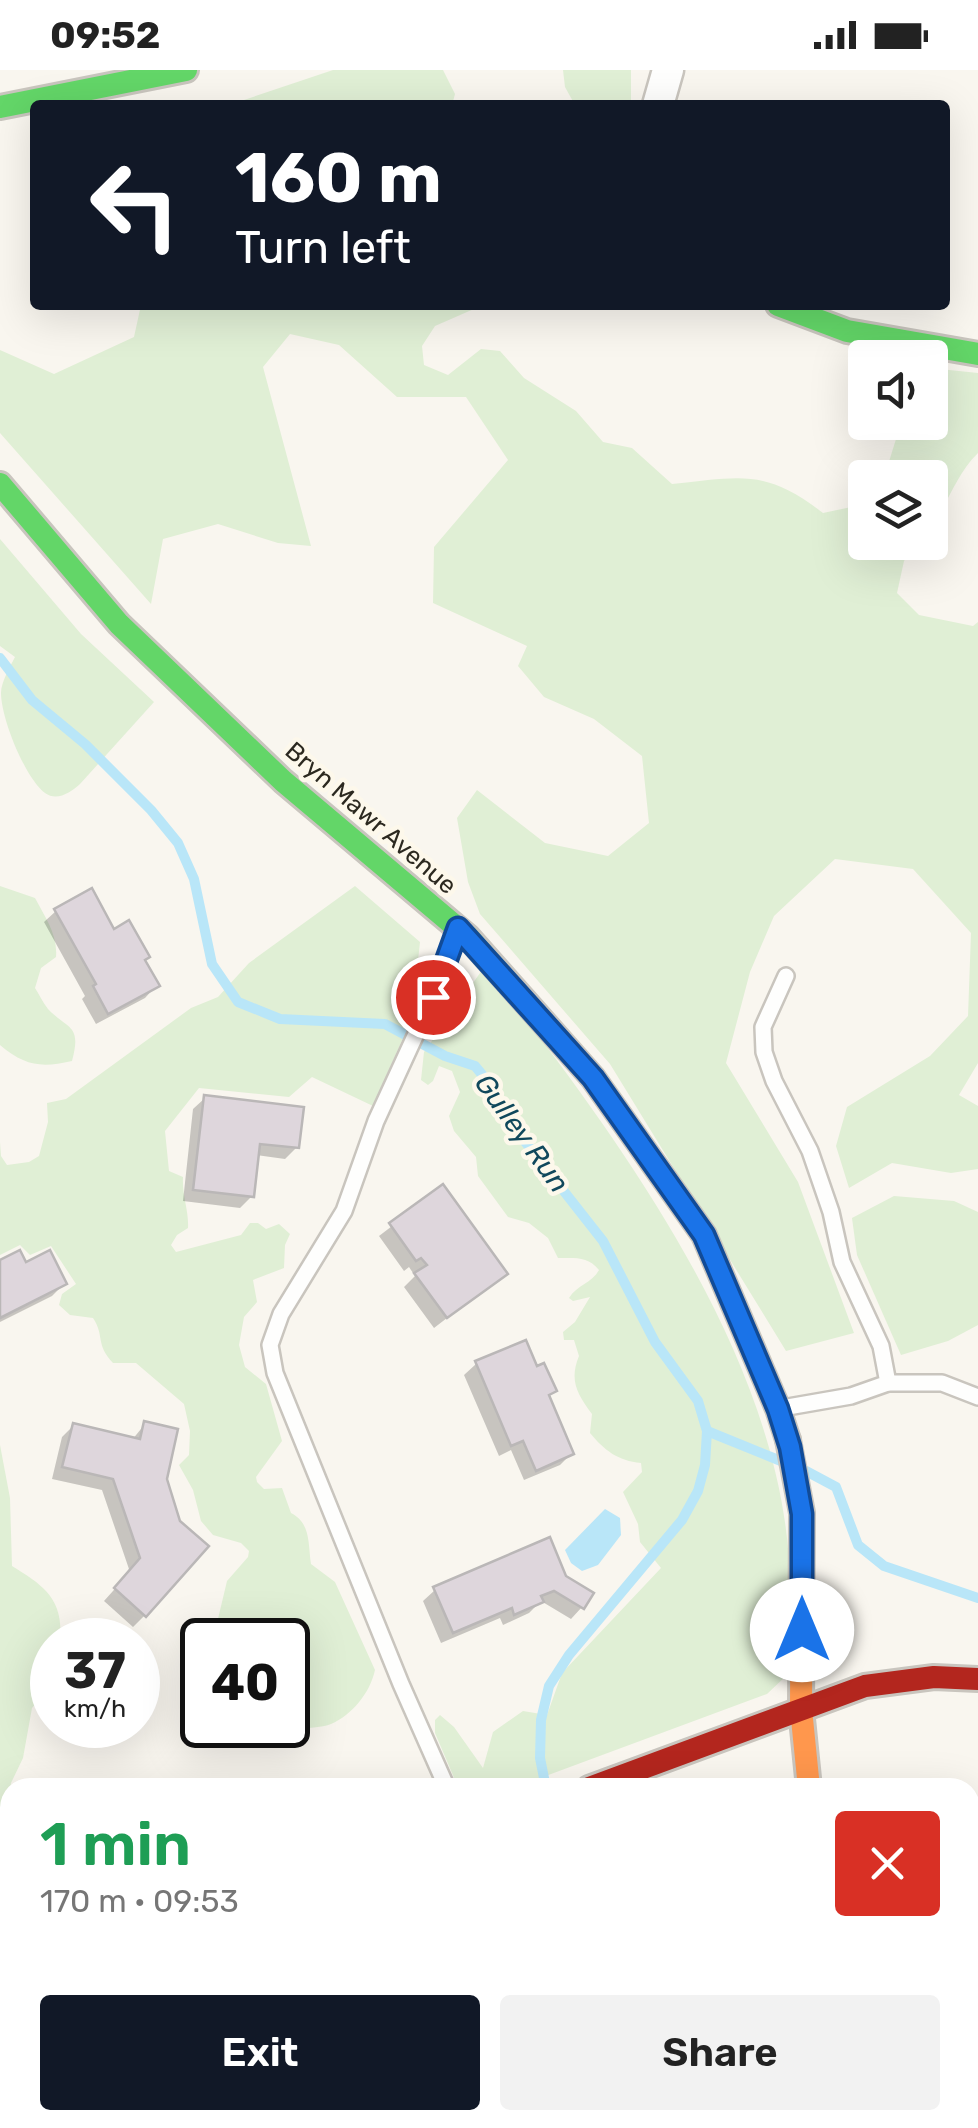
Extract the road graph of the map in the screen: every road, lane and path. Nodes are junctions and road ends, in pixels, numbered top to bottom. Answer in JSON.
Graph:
{"nodes":[{"id":1,"x":185,"y":70,"type":"edge"},
{"id":2,"x":668,"y":70,"type":"edge"},
{"id":3,"x":35,"y":100,"type":"edge"},
{"id":4,"x":659,"y":100,"type":"edge"},
{"id":5,"x":30,"y":101,"type":"edge"},
{"id":6,"x":0,"y":107,"type":"edge"},
{"id":7,"x":791,"y":310,"type":"edge"},
{"id":8,"x":978,"y":354,"type":"edge"},
{"id":9,"x":0,"y":484,"type":"edge"},
{"id":10,"x":458,"y":928,"type":"junction"},
{"id":11,"x":786,"y":976,"type":"dead end"},
{"id":12,"x":888,"y":1383,"type":"junction"},
{"id":13,"x":978,"y":1397,"type":"edge"},
{"id":14,"x":778,"y":1409,"type":"junction"},
{"id":15,"x":978,"y":1679,"type":"edge"},
{"id":16,"x":801,"y":1708,"type":"junction"},
{"id":17,"x":443,"y":1778,"type":"edge"},
{"id":18,"x":616,"y":1778,"type":"edge"},
{"id":19,"x":808,"y":1778,"type":"edge"}],
"edges":[{"from":1,"to":3,"type":"street"},
{"from":2,"to":4,"type":"street"},
{"from":5,"to":6,"type":"street"},
{"from":7,"to":8,"type":"street"},
{"from":9,"to":10,"type":"street","name":"Bryn Mawr Avenue"},
{"from":10,"to":14,"type":"street","name":"Bryn Mawr Avenue"},
{"from":10,"to":17,"type":"lane"},
{"from":11,"to":12,"type":"lane"},
{"from":12,"to":13,"type":"lane"},
{"from":12,"to":14,"type":"lane"},
{"from":14,"to":16,"type":"street","name":"Bryn Mawr Avenue"},
{"from":15,"to":16,"type":"street"},
{"from":16,"to":18,"type":"street"},
{"from":16,"to":19,"type":"street","name":"Bryn Mawr Avenue"}]}
